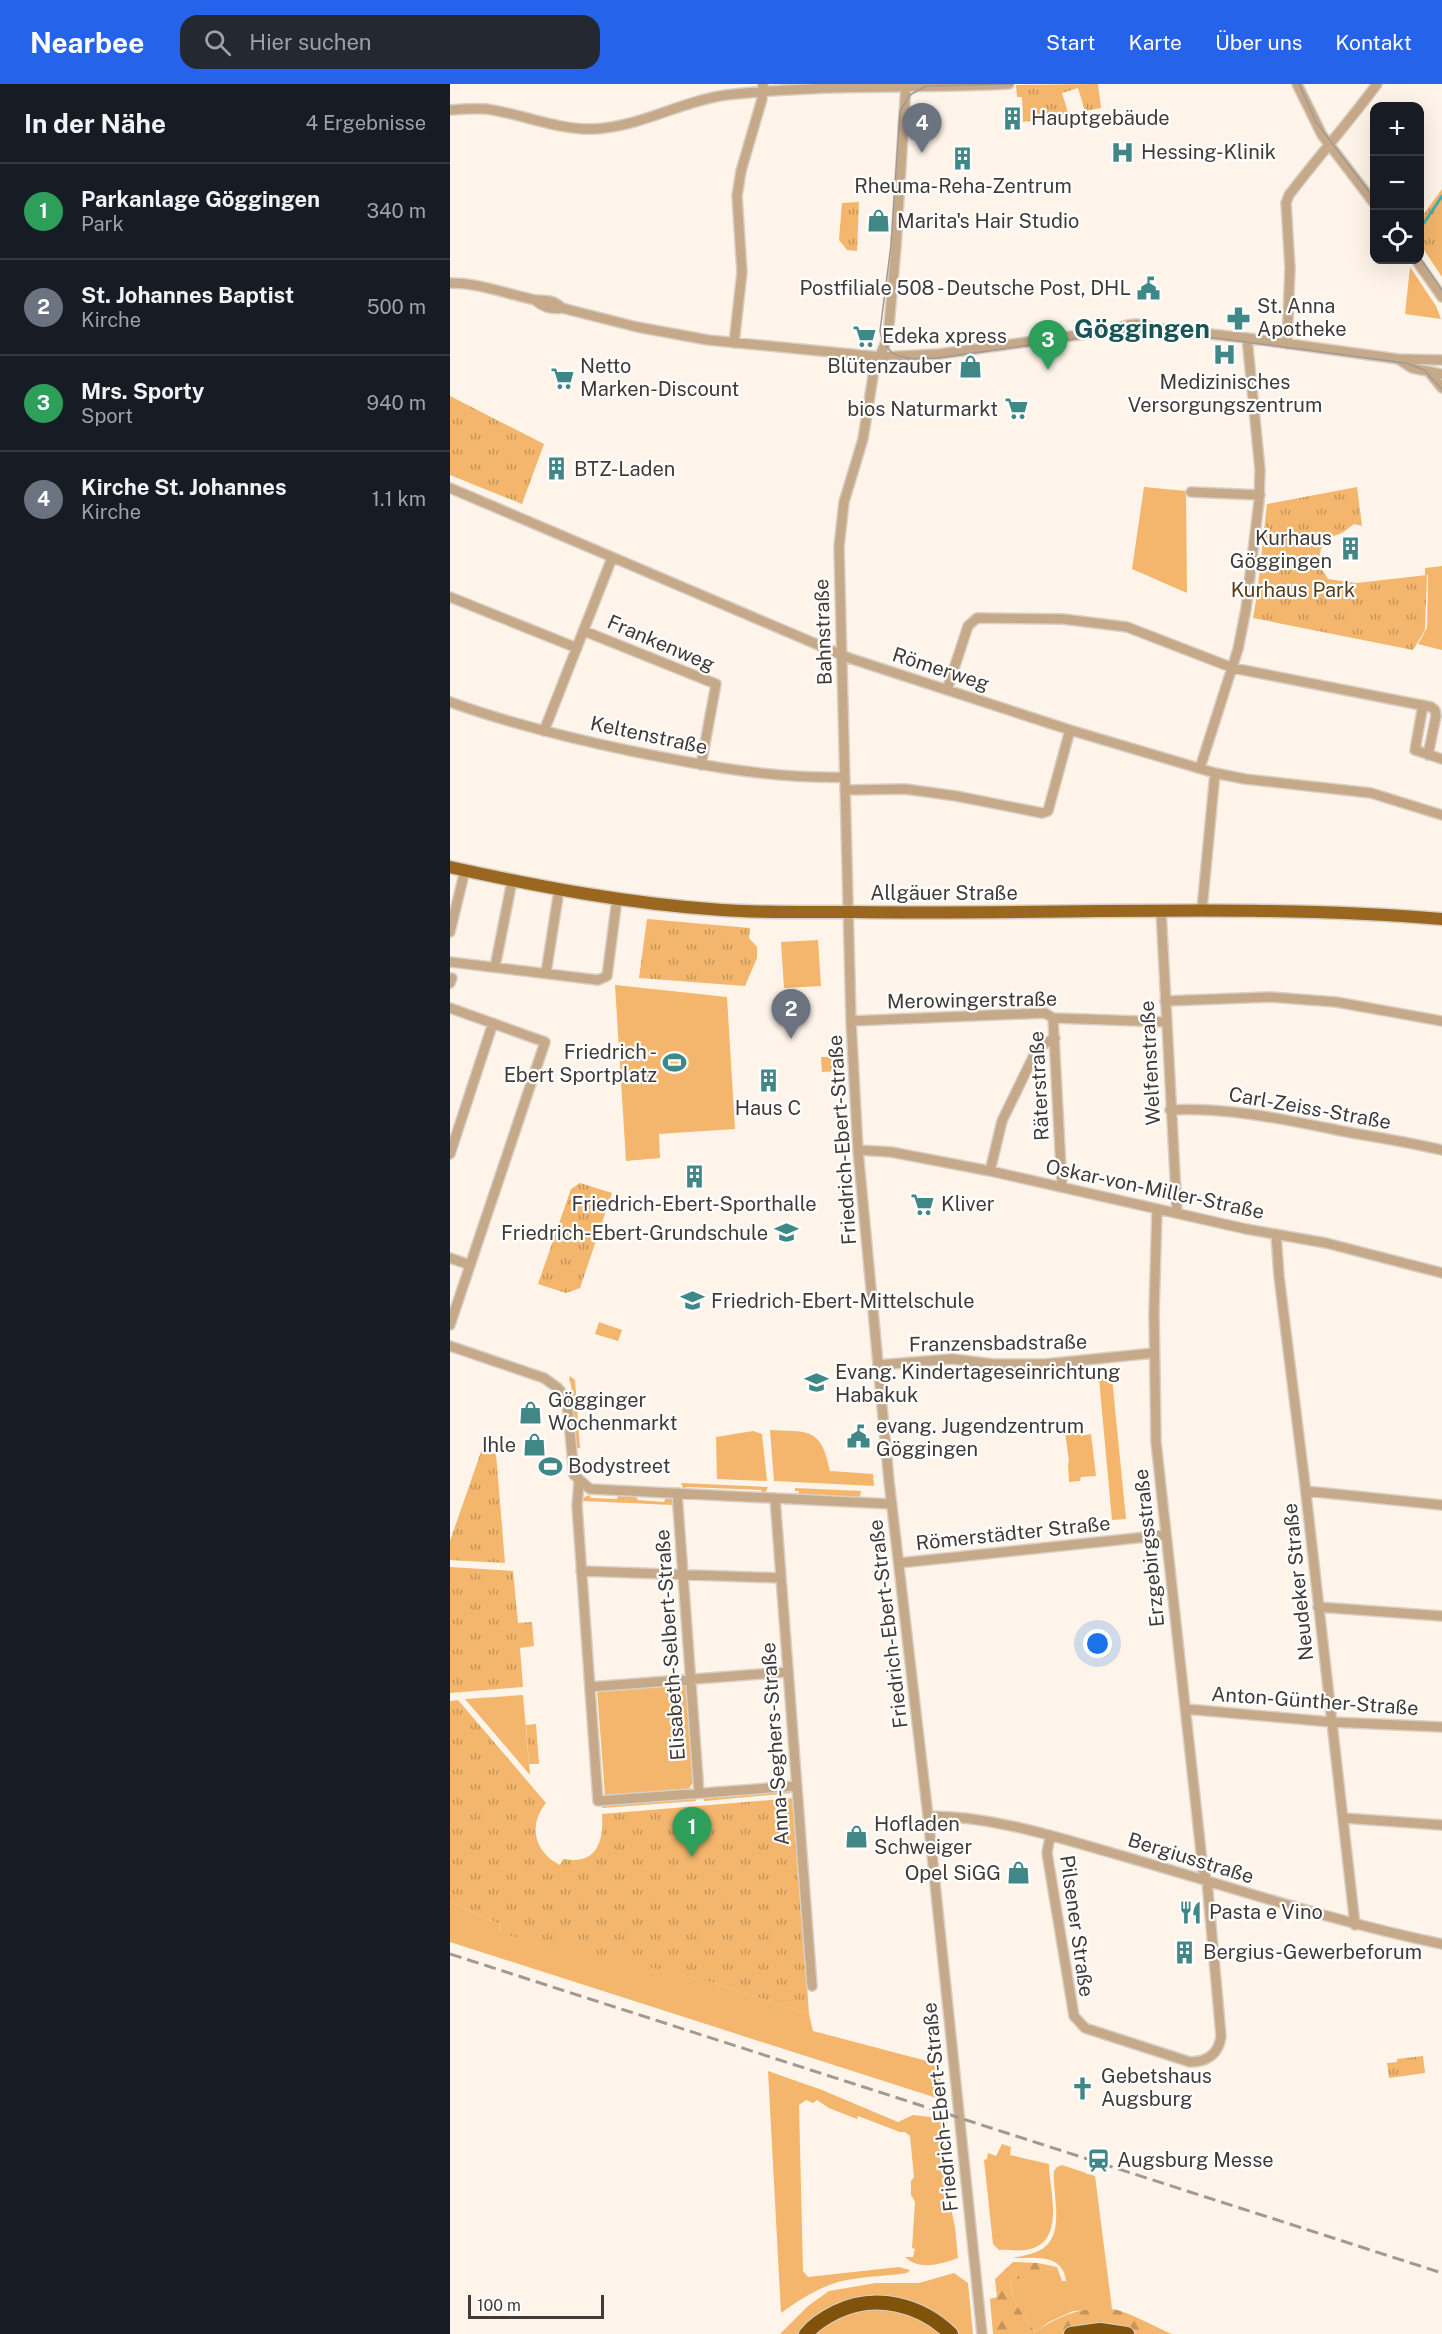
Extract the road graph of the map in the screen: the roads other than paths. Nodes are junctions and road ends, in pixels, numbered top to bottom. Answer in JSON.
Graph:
{"nodes":[{"id":1,"x":1009,"y":84,"type":"edge"},
{"id":2,"x":1297,"y":84,"type":"edge"},
{"id":3,"x":1377,"y":84,"type":"edge"},
{"id":4,"x":906,"y":85,"type":"edge"},
{"id":5,"x":763,"y":88,"type":"edge"},
{"id":6,"x":450,"y":110,"type":"edge"},
{"id":7,"x":1328,"y":144,"type":"junction"},
{"id":8,"x":1370,"y":199,"type":"edge"},
{"id":9,"x":1419,"y":264,"type":"edge"},
{"id":10,"x":451,"y":283,"type":"edge"},
{"id":11,"x":1442,"y":297,"type":"edge"},
{"id":12,"x":1247,"y":338,"type":"junction"},
{"id":13,"x":734,"y":343,"type":"junction"},
{"id":14,"x":1287,"y":344,"type":"junction"},
{"id":15,"x":881,"y":357,"type":"junction"},
{"id":16,"x":1398,"y":359,"type":"junction"},
{"id":17,"x":1442,"y":360,"type":"edge"},
{"id":18,"x":1429,"y":372,"type":"junction"},
{"id":19,"x":1442,"y":374,"type":"edge"},
{"id":20,"x":1442,"y":388,"type":"edge"},
{"id":21,"x":450,"y":488,"type":"edge"},
{"id":22,"x":1191,"y":492,"type":"dead end"},
{"id":23,"x":1260,"y":495,"type":"junction"},
{"id":24,"x":612,"y":558,"type":"junction"},
{"id":25,"x":450,"y":597,"type":"edge"},
{"id":26,"x":584,"y":631,"type":"junction"},
{"id":27,"x":578,"y":648,"type":"junction"},
{"id":28,"x":841,"y":654,"type":"junction"},
{"id":29,"x":1233,"y":668,"type":"junction"},
{"id":30,"x":947,"y":690,"type":"junction"},
{"id":31,"x":450,"y":702,"type":"edge"},
{"id":32,"x":1423,"y":705,"type":"junction"},
{"id":33,"x":1070,"y":730,"type":"junction"},
{"id":34,"x":544,"y":731,"type":"junction"},
{"id":35,"x":1428,"y":755,"type":"junction"},
{"id":36,"x":1442,"y":759,"type":"edge"},
{"id":37,"x":701,"y":765,"type":"junction"},
{"id":38,"x":1200,"y":768,"type":"junction"},
{"id":39,"x":1215,"y":773,"type":"junction"},
{"id":40,"x":845,"y":777,"type":"junction"},
{"id":41,"x":845,"y":790,"type":"junction"},
{"id":42,"x":1442,"y":815,"type":"edge"},
{"id":43,"x":450,"y":867,"type":"edge"},
{"id":44,"x":465,"y":870,"type":"junction"},
{"id":45,"x":512,"y":881,"type":"junction"},
{"id":46,"x":560,"y":890,"type":"junction"},
{"id":47,"x":617,"y":899,"type":"junction"},
{"id":48,"x":1202,"y":909,"type":"junction"},
{"id":49,"x":1161,"y":910,"type":"junction"},
{"id":50,"x":849,"y":912,"type":"junction"},
{"id":51,"x":1442,"y":920,"type":"edge"},
{"id":52,"x":450,"y":932,"type":"edge"},
{"id":53,"x":450,"y":962,"type":"edge"},
{"id":54,"x":495,"y":967,"type":"junction"},
{"id":55,"x":546,"y":973,"type":"junction"},
{"id":56,"x":1165,"y":1001,"type":"junction"},
{"id":57,"x":450,"y":1008,"type":"edge"},
{"id":58,"x":1053,"y":1018,"type":"junction"},
{"id":59,"x":851,"y":1021,"type":"junction"},
{"id":60,"x":1442,"y":1021,"type":"edge"},
{"id":61,"x":1166,"y":1022,"type":"junction"},
{"id":62,"x":494,"y":1023,"type":"junction"},
{"id":63,"x":1055,"y":1038,"type":"junction"},
{"id":64,"x":1170,"y":1110,"type":"junction"},
{"id":65,"x":858,"y":1150,"type":"junction"},
{"id":66,"x":1442,"y":1150,"type":"edge"},
{"id":67,"x":450,"y":1154,"type":"edge"},
{"id":68,"x":990,"y":1171,"type":"junction"},
{"id":69,"x":1062,"y":1187,"type":"junction"},
{"id":70,"x":1156,"y":1209,"type":"junction"},
{"id":71,"x":1177,"y":1213,"type":"junction"},
{"id":72,"x":1276,"y":1234,"type":"junction"},
{"id":73,"x":450,"y":1258,"type":"edge"},
{"id":74,"x":470,"y":1265,"type":"junction"},
{"id":75,"x":1442,"y":1273,"type":"edge"},
{"id":76,"x":450,"y":1325,"type":"edge"},
{"id":77,"x":450,"y":1346,"type":"edge"},
{"id":78,"x":1154,"y":1353,"type":"junction"},
{"id":79,"x":878,"y":1365,"type":"junction"},
{"id":80,"x":579,"y":1482,"type":"junction"},
{"id":81,"x":1306,"y":1491,"type":"junction"},
{"id":82,"x":677,"y":1493,"type":"junction"},
{"id":83,"x":775,"y":1498,"type":"junction"},
{"id":84,"x":892,"y":1504,"type":"junction"},
{"id":85,"x":1442,"y":1505,"type":"edge"},
{"id":86,"x":1165,"y":1535,"type":"junction"},
{"id":87,"x":899,"y":1563,"type":"junction"},
{"id":88,"x":581,"y":1570,"type":"junction"},
{"id":89,"x":683,"y":1574,"type":"junction"},
{"id":90,"x":781,"y":1578,"type":"junction"},
{"id":91,"x":1318,"y":1607,"type":"junction"},
{"id":92,"x":1442,"y":1616,"type":"edge"},
{"id":93,"x":788,"y":1672,"type":"junction"},
{"id":94,"x":690,"y":1679,"type":"junction"},
{"id":95,"x":590,"y":1687,"type":"junction"},
{"id":96,"x":1186,"y":1709,"type":"junction"},
{"id":97,"x":1331,"y":1722,"type":"junction"},
{"id":98,"x":1442,"y":1727,"type":"edge"},
{"id":99,"x":796,"y":1786,"type":"junction"},
{"id":100,"x":699,"y":1793,"type":"junction"},
{"id":101,"x":928,"y":1816,"type":"junction"},
{"id":102,"x":1343,"y":1818,"type":"junction"},
{"id":103,"x":1442,"y":1825,"type":"edge"},
{"id":104,"x":1050,"y":1837,"type":"junction"},
{"id":105,"x":1207,"y":1881,"type":"junction"},
{"id":106,"x":1355,"y":1925,"type":"junction"},
{"id":107,"x":1442,"y":1944,"type":"edge"},
{"id":108,"x":812,"y":1986,"type":"dead end"},
{"id":109,"x":944,"y":2328,"type":"edge"},
{"id":110,"x":982,"y":2333,"type":"edge"},
{"id":111,"x":806,"y":2334,"type":"edge"},
{"id":112,"x":1071,"y":2334,"type":"edge"},
{"id":113,"x":1128,"y":2334,"type":"edge"}],
"edges":[{"from":1,"to":4,"type":"street"},
{"from":2,"to":7,"type":"street"},
{"from":3,"to":7,"type":"street"},
{"from":4,"to":5,"type":"street"},
{"from":4,"to":15,"type":"street","name":"Bahnstraße"},
{"from":5,"to":6,"type":"street"},
{"from":5,"to":13,"type":"street"},
{"from":7,"to":8,"type":"street"},
{"from":7,"to":14,"type":"street"},
{"from":9,"to":11,"type":"street"},
{"from":10,"to":13,"type":"street"},
{"from":12,"to":14,"type":"street"},
{"from":12,"to":15,"type":"street"},
{"from":12,"to":23,"type":"street"},
{"from":13,"to":15,"type":"street"},
{"from":14,"to":16,"type":"street"},
{"from":15,"to":28,"type":"street","name":"Bahnstraße"},
{"from":16,"to":17,"type":"street"},
{"from":16,"to":18,"type":"street"},
{"from":18,"to":19,"type":"street"},
{"from":18,"to":20,"type":"street"},
{"from":21,"to":24,"type":"street","name":"Römerweg"},
{"from":22,"to":23,"type":"street"},
{"from":23,"to":29,"type":"street"},
{"from":24,"to":26,"type":"street"},
{"from":24,"to":28,"type":"street","name":"Römerweg"},
{"from":25,"to":27,"type":"street"},
{"from":26,"to":27,"type":"street"},
{"from":26,"to":37,"type":"street","name":"Frankenweg"},
{"from":27,"to":34,"type":"street"},
{"from":28,"to":30,"type":"street","name":"Römerweg"},
{"from":28,"to":40,"type":"street","name":"Bahnstraße"},
{"from":29,"to":30,"type":"street"},
{"from":29,"to":32,"type":"street"},
{"from":29,"to":38,"type":"street"},
{"from":30,"to":33,"type":"street","name":"Römerweg"},
{"from":31,"to":34,"type":"street","name":"Keltenstraße"},
{"from":32,"to":35,"type":"street"},
{"from":32,"to":35,"type":"street"},
{"from":33,"to":38,"type":"street","name":"Römerweg"},
{"from":33,"to":41,"type":"street"},
{"from":34,"to":37,"type":"street","name":"Keltenstraße"},
{"from":35,"to":36,"type":"street"},
{"from":37,"to":40,"type":"street","name":"Keltenstraße"},
{"from":38,"to":39,"type":"street","name":"Römerweg"},
{"from":39,"to":42,"type":"street","name":"Römerweg"},
{"from":39,"to":48,"type":"street"},
{"from":40,"to":41,"type":"street","name":"Bahnstraße"},
{"from":41,"to":50,"type":"street","name":"Bahnstraße"},
{"from":43,"to":44,"type":"main road","name":"Allgäuer Straße"},
{"from":44,"to":45,"type":"main road","name":"Allgäuer Straße"},
{"from":44,"to":52,"type":"street"},
{"from":45,"to":46,"type":"main road","name":"Allgäuer Straße"},
{"from":45,"to":54,"type":"street"},
{"from":46,"to":47,"type":"main road","name":"Allgäuer Straße"},
{"from":46,"to":55,"type":"street"},
{"from":47,"to":50,"type":"main road","name":"Allgäuer Straße"},
{"from":47,"to":55,"type":"street"},
{"from":48,"to":49,"type":"main road","name":"Allgäuer Straße"},
{"from":48,"to":51,"type":"main road","name":"Allgäuer Straße"},
{"from":49,"to":50,"type":"main road","name":"Allgäuer Straße"},
{"from":49,"to":56,"type":"street","name":"Welfenstraße"},
{"from":50,"to":59,"type":"street","name":"Friedrich-Ebert-Straße"},
{"from":53,"to":54,"type":"street"},
{"from":54,"to":55,"type":"street"},
{"from":56,"to":60,"type":"street"},
{"from":56,"to":61,"type":"street","name":"Welfenstraße"},
{"from":57,"to":62,"type":"street"},
{"from":58,"to":59,"type":"street","name":"Merowingerstraße"},
{"from":58,"to":61,"type":"street","name":"Merowingerstraße"},
{"from":58,"to":63,"type":"street","name":"Räterstraße"},
{"from":59,"to":65,"type":"street","name":"Friedrich-Ebert-Straße"},
{"from":61,"to":64,"type":"street","name":"Welfenstraße"},
{"from":62,"to":67,"type":"street"},
{"from":62,"to":74,"type":"street"},
{"from":63,"to":68,"type":"street"},
{"from":63,"to":69,"type":"street","name":"Räterstraße"},
{"from":64,"to":66,"type":"street","name":"Carl-Zeiss-Straße"},
{"from":64,"to":71,"type":"street","name":"Welfenstraße"},
{"from":65,"to":68,"type":"street","name":"Oskar-von-Miller-Straße"},
{"from":65,"to":79,"type":"street","name":"Friedrich-Ebert-Straße"},
{"from":68,"to":69,"type":"street","name":"Oskar-von-Miller-Straße"},
{"from":69,"to":70,"type":"street","name":"Oskar-von-Miller-Straße"},
{"from":70,"to":71,"type":"street","name":"Oskar-von-Miller-Straße"},
{"from":70,"to":78,"type":"street","name":"Erzgebirgsstraße"},
{"from":71,"to":72,"type":"street","name":"Oskar-von-Miller-Straße"},
{"from":72,"to":75,"type":"street","name":"Oskar-von-Miller-Straße"},
{"from":72,"to":81,"type":"street","name":"Neudeker Straße"},
{"from":73,"to":74,"type":"street"},
{"from":74,"to":76,"type":"street"},
{"from":77,"to":80,"type":"street"},
{"from":78,"to":79,"type":"street","name":"Franzensbadstraße"},
{"from":78,"to":86,"type":"street","name":"Erzgebirgsstraße"},
{"from":79,"to":84,"type":"street","name":"Friedrich-Ebert-Straße"},
{"from":80,"to":82,"type":"street"},
{"from":80,"to":88,"type":"street"},
{"from":81,"to":85,"type":"street"},
{"from":81,"to":91,"type":"street","name":"Neudeker Straße"},
{"from":82,"to":83,"type":"street"},
{"from":82,"to":89,"type":"street","name":"Elisabeth-Selbert-Straße"},
{"from":83,"to":84,"type":"street"},
{"from":83,"to":90,"type":"street","name":"Anna-Seghers-Straße"},
{"from":84,"to":87,"type":"street","name":"Friedrich-Ebert-Straße"},
{"from":86,"to":87,"type":"street","name":"Römerstädter Straße"},
{"from":86,"to":96,"type":"street","name":"Erzgebirgsstraße"},
{"from":87,"to":101,"type":"street","name":"Friedrich-Ebert-Straße"},
{"from":88,"to":89,"type":"street"},
{"from":88,"to":95,"type":"street"},
{"from":89,"to":90,"type":"street"},
{"from":89,"to":94,"type":"street","name":"Elisabeth-Selbert-Straße"},
{"from":90,"to":93,"type":"street","name":"Anna-Seghers-Straße"},
{"from":91,"to":92,"type":"street"},
{"from":91,"to":97,"type":"street","name":"Neudeker Straße"},
{"from":93,"to":94,"type":"street"},
{"from":93,"to":99,"type":"street","name":"Anna-Seghers-Straße"},
{"from":94,"to":95,"type":"street"},
{"from":94,"to":100,"type":"street","name":"Elisabeth-Selbert-Straße"},
{"from":95,"to":100,"type":"street"},
{"from":96,"to":97,"type":"street","name":"Anton-Günther-Straße"},
{"from":96,"to":105,"type":"street","name":"Erzgebirgsstraße"},
{"from":97,"to":98,"type":"street","name":"Anton-Günther-Straße"},
{"from":97,"to":102,"type":"street","name":"Neudeker Straße"},
{"from":99,"to":100,"type":"street"},
{"from":99,"to":108,"type":"street","name":"Anna-Seghers-Straße"},
{"from":101,"to":104,"type":"street","name":"Bergiusstraße"},
{"from":101,"to":110,"type":"street","name":"Friedrich-Ebert-Straße"},
{"from":102,"to":103,"type":"street"},
{"from":102,"to":106,"type":"street","name":"Neudeker Straße"},
{"from":104,"to":105,"type":"street","name":"Bergiusstraße"},
{"from":104,"to":105,"type":"street","name":"Pilsener Straße"},
{"from":105,"to":106,"type":"street","name":"Bergiusstraße"},
{"from":106,"to":107,"type":"street","name":"Bergiusstraße"},
{"from":109,"to":111,"type":"highway"},
{"from":112,"to":113,"type":"highway"}]}
